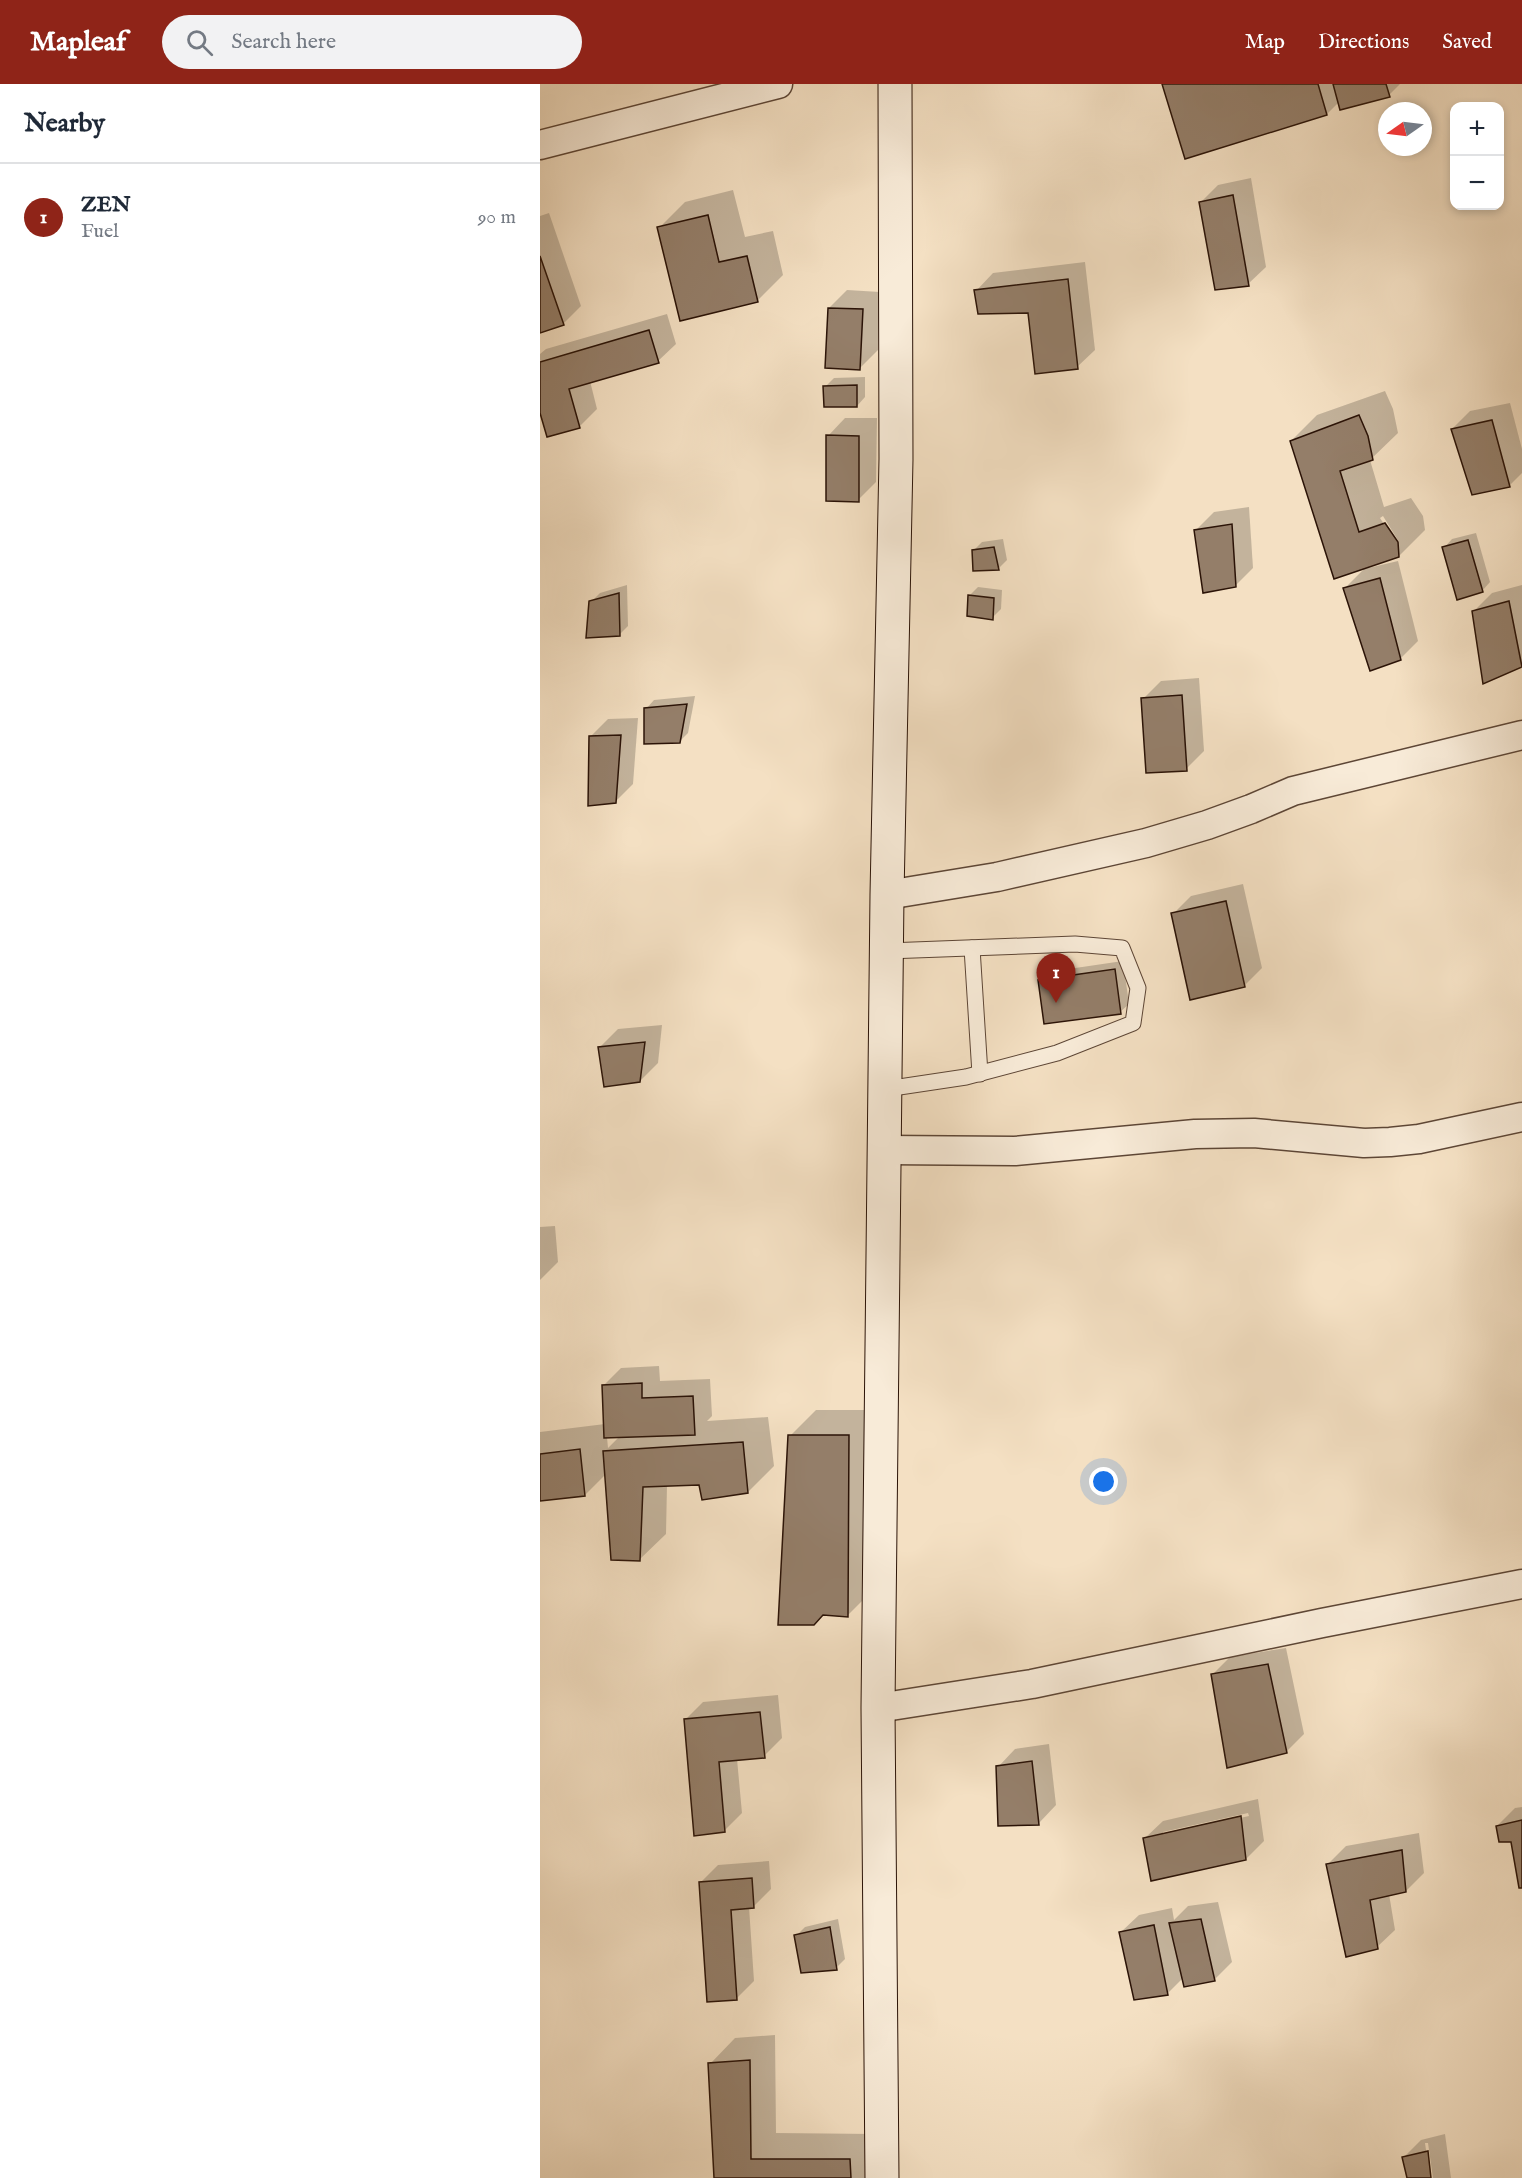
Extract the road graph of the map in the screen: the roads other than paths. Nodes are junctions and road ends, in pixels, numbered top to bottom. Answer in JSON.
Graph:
{"nodes":[{"id":1,"x":778,"y":84,"type":"edge"},
{"id":2,"x":895,"y":84,"type":"edge"},
{"id":3,"x":540,"y":145,"type":"edge"},
{"id":4,"x":1522,"y":735,"type":"edge"},
{"id":5,"x":887,"y":895,"type":"junction"},
{"id":6,"x":972,"y":948,"type":"junction"},
{"id":7,"x":887,"y":951,"type":"junction"},
{"id":8,"x":980,"y":1074,"type":"junction"},
{"id":9,"x":886,"y":1089,"type":"junction"},
{"id":10,"x":1522,"y":1117,"type":"edge"},
{"id":11,"x":886,"y":1150,"type":"junction"},
{"id":12,"x":1522,"y":1584,"type":"edge"},
{"id":13,"x":878,"y":1708,"type":"junction"},
{"id":14,"x":882,"y":2178,"type":"edge"}],
"edges":[{"from":1,"to":3,"type":"street"},
{"from":2,"to":5,"type":"street"},
{"from":4,"to":5,"type":"street"},
{"from":5,"to":7,"type":"street"},
{"from":6,"to":7,"type":"lane"},
{"from":6,"to":8,"type":"lane"},
{"from":6,"to":8,"type":"lane"},
{"from":7,"to":9,"type":"street"},
{"from":8,"to":9,"type":"lane"},
{"from":9,"to":11,"type":"street"},
{"from":10,"to":11,"type":"street"},
{"from":11,"to":13,"type":"street"},
{"from":12,"to":13,"type":"street"},
{"from":13,"to":14,"type":"street"}]}
